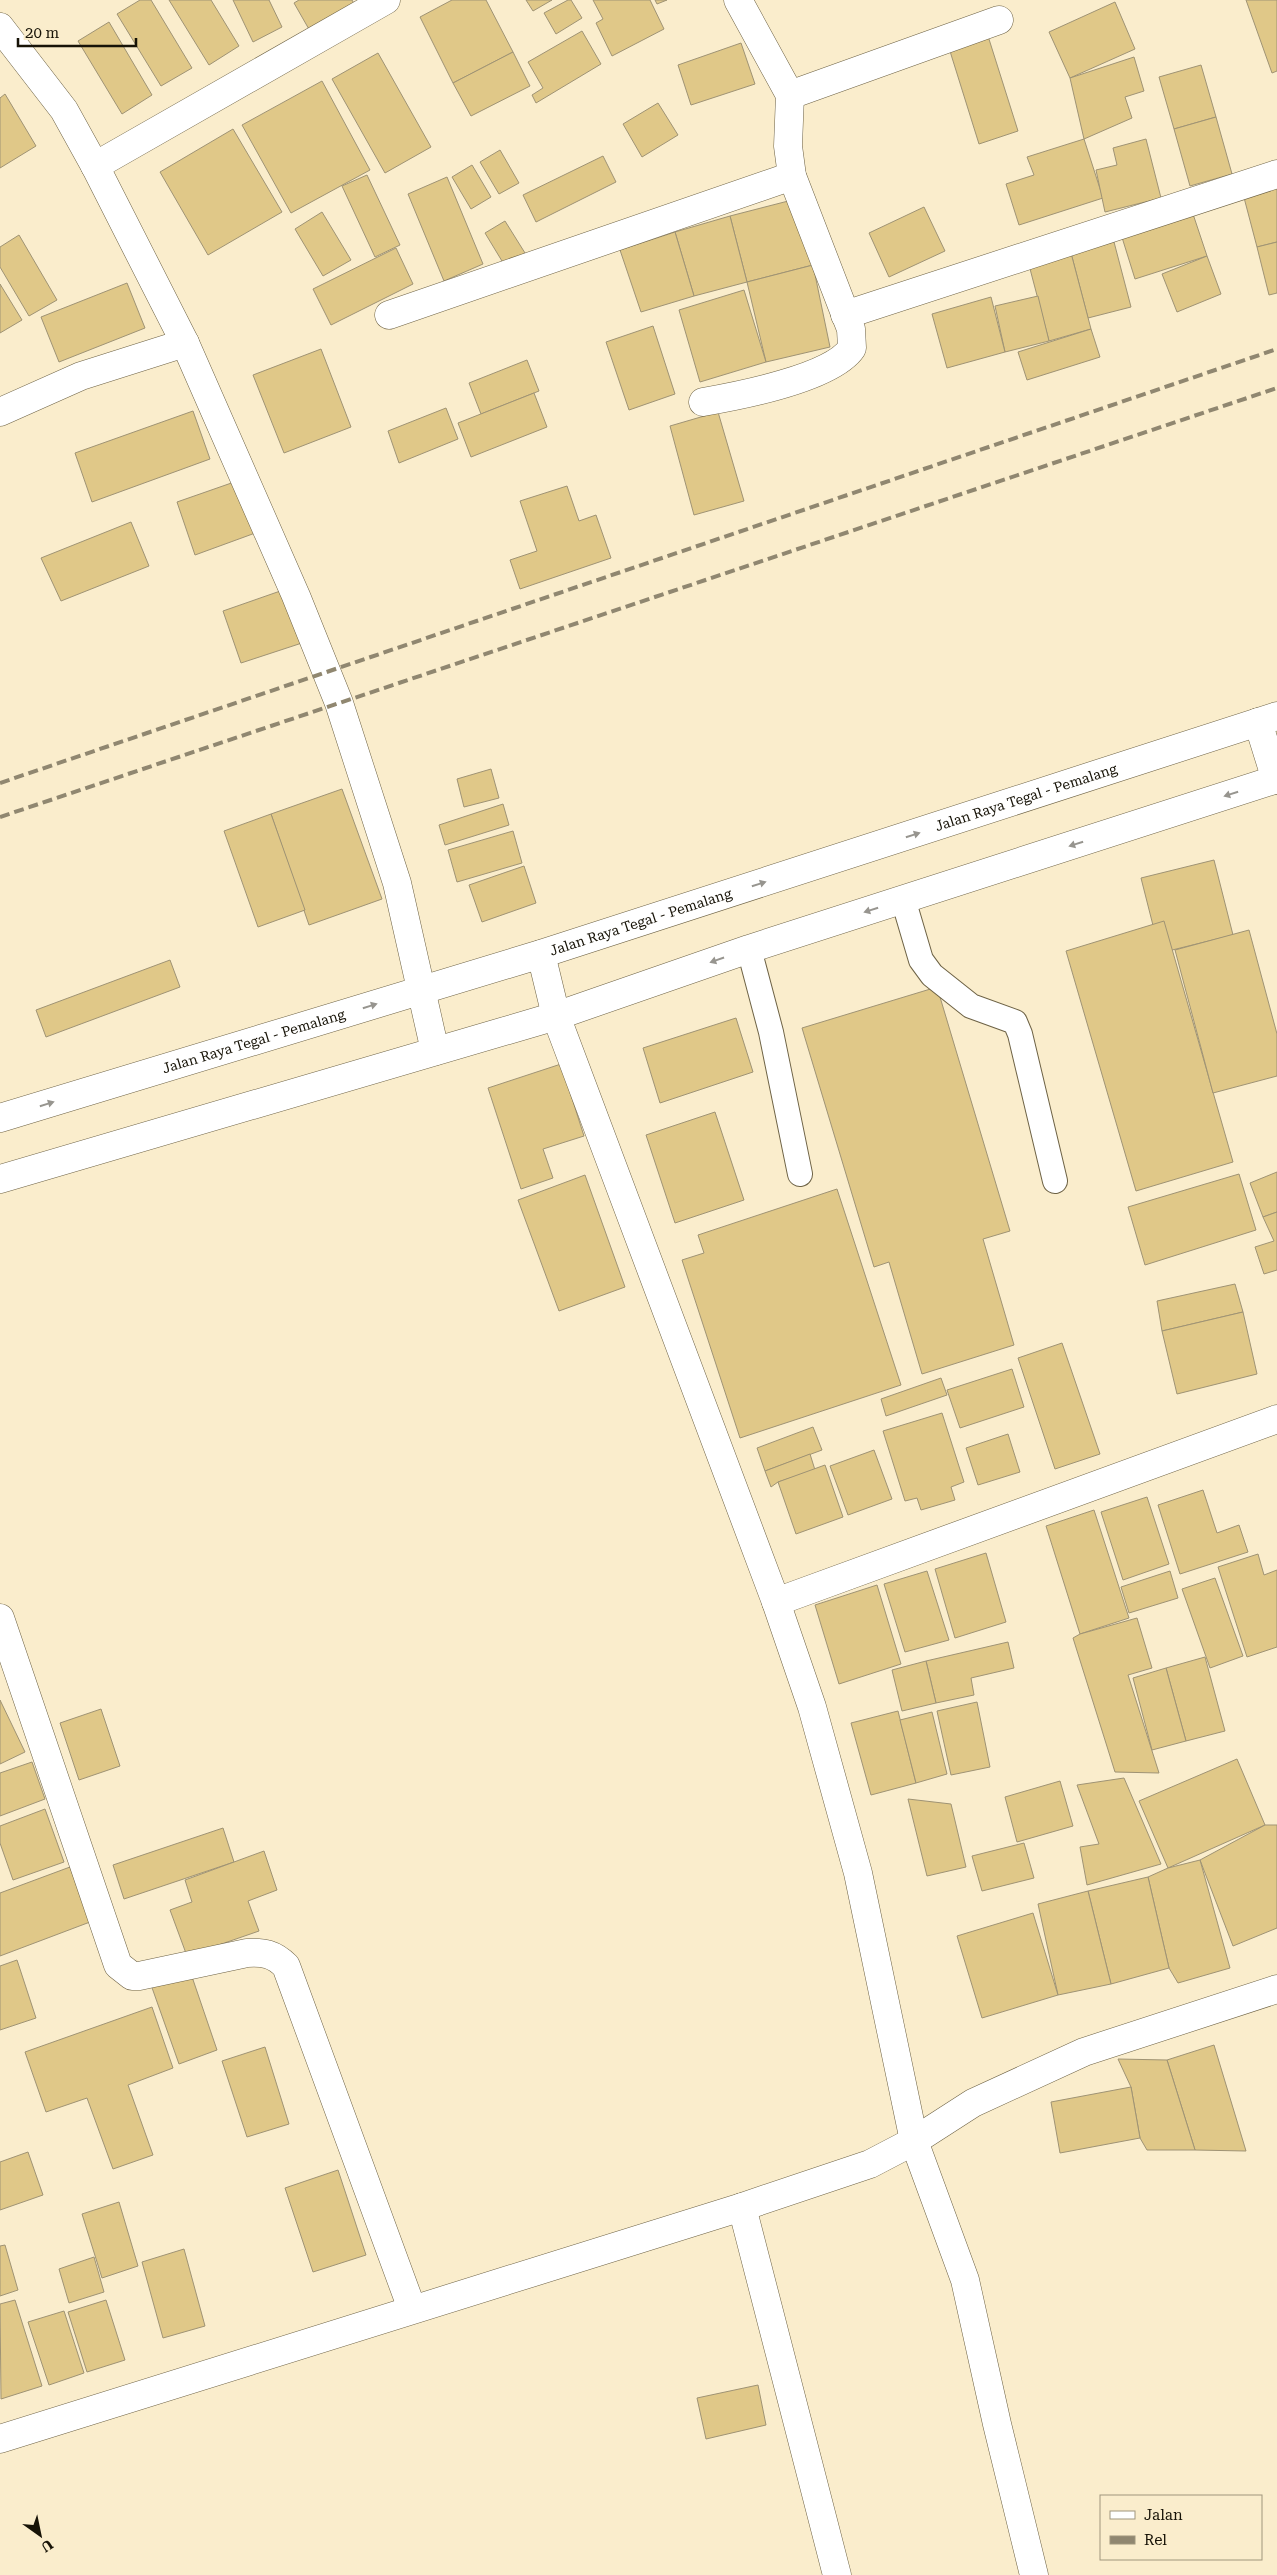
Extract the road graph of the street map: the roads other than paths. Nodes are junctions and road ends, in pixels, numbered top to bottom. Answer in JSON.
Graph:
{"nodes":[{"id":1,"x":386,"y":0,"type":"edge"},
{"id":2,"x":738,"y":0,"type":"edge"},
{"id":3,"x":999,"y":20,"type":"dead end"},
{"id":4,"x":0,"y":27,"type":"edge"},
{"id":5,"x":790,"y":95,"type":"junction"},
{"id":6,"x":95,"y":166,"type":"junction"},
{"id":7,"x":1277,"y":174,"type":"edge"},
{"id":8,"x":792,"y":176,"type":"junction"},
{"id":9,"x":389,"y":315,"type":"dead end"},
{"id":10,"x":846,"y":315,"type":"junction"},
{"id":11,"x":185,"y":343,"type":"junction"},
{"id":12,"x":703,"y":402,"type":"dead end"},
{"id":13,"x":0,"y":412,"type":"edge"},
{"id":14,"x":1268,"y":719,"type":"edge"},
{"id":15,"x":1277,"y":781,"type":"edge"},
{"id":16,"x":903,"y":899,"type":"junction"},
{"id":17,"x":749,"y":949,"type":"junction"},
{"id":18,"x":541,"y":954,"type":"junction"},
{"id":19,"x":421,"y":990,"type":"junction"},
{"id":20,"x":556,"y":1016,"type":"junction"},
{"id":21,"x":435,"y":1051,"type":"junction"},
{"id":22,"x":0,"y":1118,"type":"edge"},
{"id":23,"x":800,"y":1174,"type":"dead end"},
{"id":24,"x":0,"y":1179,"type":"edge"},
{"id":25,"x":1055,"y":1181,"type":"dead end"},
{"id":26,"x":1277,"y":1419,"type":"edge"},
{"id":27,"x":776,"y":1602,"type":"junction"},
{"id":28,"x":0,"y":1618,"type":"edge"},
{"id":29,"x":1277,"y":1989,"type":"edge"},
{"id":30,"x":914,"y":2141,"type":"junction"},
{"id":31,"x":742,"y":2207,"type":"junction"},
{"id":32,"x":412,"y":2309,"type":"junction"},
{"id":33,"x":0,"y":2439,"type":"edge"},
{"id":34,"x":837,"y":2575,"type":"edge"},
{"id":35,"x":1034,"y":2575,"type":"edge"}],
"edges":[{"from":1,"to":6,"type":"main road"},
{"from":2,"to":5,"type":"main road"},
{"from":3,"to":5,"type":"main road"},
{"from":4,"to":6,"type":"main road"},
{"from":5,"to":8,"type":"main road"},
{"from":6,"to":11,"type":"main road"},
{"from":7,"to":10,"type":"main road"},
{"from":8,"to":9,"type":"main road"},
{"from":8,"to":10,"type":"main road"},
{"from":10,"to":12,"type":"main road"},
{"from":11,"to":13,"type":"main road"},
{"from":11,"to":19,"type":"main road"},
{"from":14,"to":15,"type":"main road"},
{"from":18,"to":14,"type":"main road","name":"Jalan Raya Tegal - Pemalang","one_way":true},
{"from":15,"to":16,"type":"main road","one_way":true},
{"from":16,"to":17,"type":"main road","one_way":true},
{"from":16,"to":25,"type":"lane"},
{"from":17,"to":20,"type":"main road","one_way":true},
{"from":17,"to":23,"type":"lane"},
{"from":18,"to":19,"type":"main road","name":"Jalan Raya Tegal - Pemalang"},
{"from":18,"to":20,"type":"main road"},
{"from":19,"to":21,"type":"main road"},
{"from":22,"to":19,"type":"main road","name":"Jalan Raya Tegal - Pemalang","one_way":true},
{"from":20,"to":21,"type":"main road"},
{"from":20,"to":27,"type":"main road"},
{"from":21,"to":24,"type":"main road"},
{"from":26,"to":27,"type":"main road"},
{"from":27,"to":30,"type":"main road"},
{"from":28,"to":32,"type":"main road"},
{"from":29,"to":30,"type":"main road"},
{"from":30,"to":31,"type":"main road"},
{"from":30,"to":35,"type":"main road"},
{"from":31,"to":32,"type":"main road"},
{"from":31,"to":34,"type":"main road"},
{"from":32,"to":33,"type":"main road"}]}
